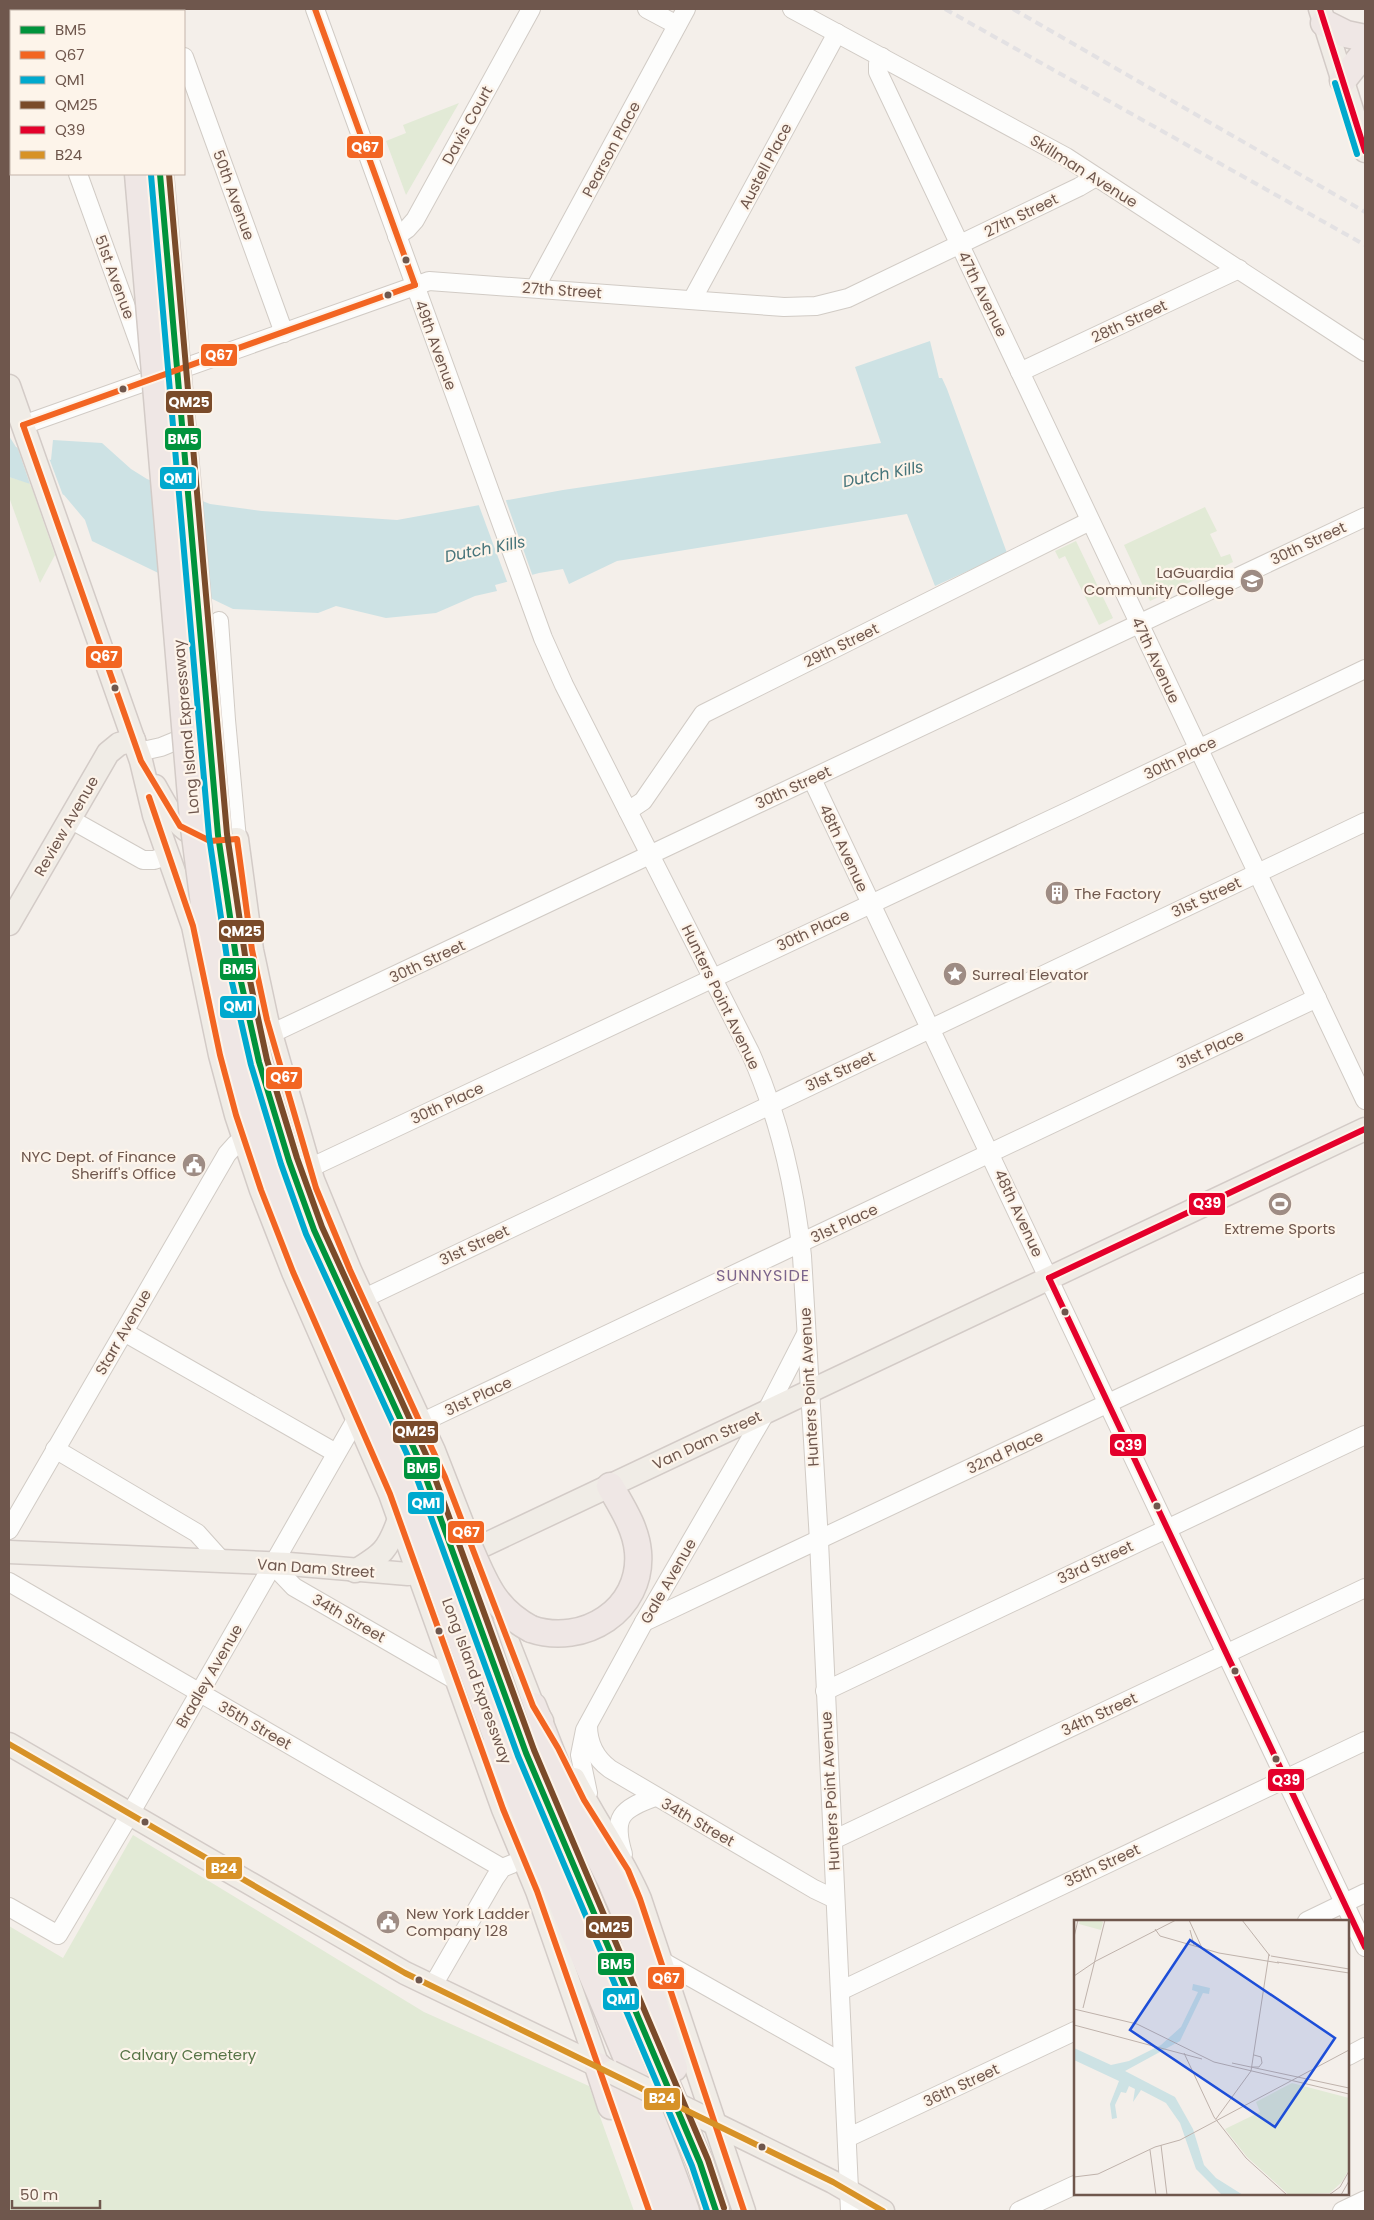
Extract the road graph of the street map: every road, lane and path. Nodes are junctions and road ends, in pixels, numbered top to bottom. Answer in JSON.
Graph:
{"nodes":[{"id":1,"x":315,"y":9,"type":"edge"},
{"id":2,"x":531,"y":9,"type":"edge"},
{"id":3,"x":647,"y":9,"type":"edge"},
{"id":4,"x":686,"y":9,"type":"edge"},
{"id":5,"x":792,"y":9,"type":"edge"},
{"id":6,"x":1322,"y":16,"type":"edge"},
{"id":7,"x":677,"y":25,"type":"junction"},
{"id":8,"x":837,"y":33,"type":"junction"},
{"id":9,"x":1365,"y":38,"type":"edge"},
{"id":10,"x":1365,"y":52,"type":"edge"},
{"id":11,"x":882,"y":57,"type":"junction"},
{"id":12,"x":185,"y":60,"type":"edge"},
{"id":13,"x":1343,"y":80,"type":"junction"},
{"id":14,"x":1365,"y":151,"type":"edge"},
{"id":15,"x":78,"y":175,"type":"edge"},
{"id":16,"x":138,"y":175,"type":"edge"},
{"id":17,"x":160,"y":175,"type":"edge"},
{"id":18,"x":1096,"y":177,"type":"junction"},
{"id":19,"x":396,"y":236,"type":"junction"},
{"id":20,"x":959,"y":245,"type":"junction"},
{"id":21,"x":1239,"y":269,"type":"junction"},
{"id":22,"x":415,"y":285,"type":"junction"},
{"id":23,"x":535,"y":288,"type":"junction"},
{"id":24,"x":692,"y":300,"type":"junction"},
{"id":25,"x":284,"y":333,"type":"junction"},
{"id":26,"x":1365,"y":352,"type":"edge"},
{"id":27,"x":1020,"y":372,"type":"junction"},
{"id":28,"x":152,"y":380,"type":"junction"},
{"id":29,"x":9,"y":386,"type":"edge"},
{"id":30,"x":23,"y":425,"type":"junction"},
{"id":31,"x":1365,"y":517,"type":"edge"},
{"id":32,"x":1090,"y":521,"type":"junction"},
{"id":33,"x":524,"y":592,"type":"joint"},
{"id":34,"x":219,"y":621,"type":"dead end"},
{"id":35,"x":1138,"y":623,"type":"junction"},
{"id":36,"x":1365,"y":669,"type":"edge"},
{"id":37,"x":226,"y":720,"type":"junction"},
{"id":38,"x":1198,"y":749,"type":"junction"},
{"id":39,"x":138,"y":751,"type":"junction"},
{"id":40,"x":812,"y":778,"type":"junction"},
{"id":41,"x":628,"y":811,"type":"junction"},
{"id":42,"x":70,"y":819,"type":"junction"},
{"id":43,"x":1365,"y":822,"type":"edge"},
{"id":44,"x":227,"y":840,"type":"junction"},
{"id":45,"x":168,"y":855,"type":"junction"},
{"id":46,"x":650,"y":855,"type":"junction"},
{"id":47,"x":1257,"y":873,"type":"junction"},
{"id":48,"x":871,"y":904,"type":"junction"},
{"id":49,"x":187,"y":907,"type":"junction"},
{"id":50,"x":9,"y":924,"type":"edge"},
{"id":51,"x":713,"y":977,"type":"junction"},
{"id":52,"x":1317,"y":998,"type":"junction"},
{"id":53,"x":930,"y":1028,"type":"junction"},
{"id":54,"x":270,"y":1035,"type":"junction"},
{"id":55,"x":220,"y":1056,"type":"junction"},
{"id":56,"x":1365,"y":1100,"type":"edge"},
{"id":57,"x":770,"y":1104,"type":"junction"},
{"id":58,"x":1365,"y":1129,"type":"edge"},
{"id":59,"x":244,"y":1140,"type":"junction"},
{"id":60,"x":990,"y":1153,"type":"junction"},
{"id":61,"x":309,"y":1168,"type":"junction"},
{"id":62,"x":261,"y":1190,"type":"junction"},
{"id":63,"x":800,"y":1243,"type":"junction"},
{"id":64,"x":1049,"y":1278,"type":"junction"},
{"id":65,"x":1365,"y":1282,"type":"edge"},
{"id":66,"x":363,"y":1298,"type":"junction"},
{"id":67,"x":315,"y":1321,"type":"junction"},
{"id":68,"x":124,"y":1332,"type":"junction"},
{"id":69,"x":806,"y":1333,"type":"junction"},
{"id":70,"x":365,"y":1345,"type":"junction"},
{"id":71,"x":810,"y":1391,"type":"junction"},
{"id":72,"x":1108,"y":1403,"type":"junction"},
{"id":73,"x":766,"y":1412,"type":"junction"},
{"id":74,"x":358,"y":1416,"type":"junction"},
{"id":75,"x":422,"y":1423,"type":"junction"},
{"id":76,"x":1365,"y":1435,"type":"edge"},
{"id":77,"x":371,"y":1447,"type":"junction"},
{"id":78,"x":55,"y":1449,"type":"junction"},
{"id":79,"x":336,"y":1453,"type":"junction"},
{"id":80,"x":610,"y":1486,"type":"junction"},
{"id":81,"x":399,"y":1519,"type":"junction"},
{"id":82,"x":1167,"y":1529,"type":"junction"},
{"id":83,"x":9,"y":1530,"type":"edge"},
{"id":84,"x":819,"y":1540,"type":"junction"},
{"id":85,"x":473,"y":1551,"type":"junction"},
{"id":86,"x":9,"y":1552,"type":"edge"},
{"id":87,"x":223,"y":1562,"type":"junction"},
{"id":88,"x":272,"y":1564,"type":"junction"},
{"id":89,"x":355,"y":1571,"type":"junction"},
{"id":90,"x":418,"y":1572,"type":"junction"},
{"id":91,"x":9,"y":1582,"type":"edge"},
{"id":92,"x":1365,"y":1588,"type":"edge"},
{"id":93,"x":644,"y":1622,"type":"junction"},
{"id":94,"x":1226,"y":1654,"type":"junction"},
{"id":95,"x":457,"y":1681,"type":"junction"},
{"id":96,"x":825,"y":1691,"type":"junction"},
{"id":97,"x":199,"y":1693,"type":"junction"},
{"id":98,"x":533,"y":1706,"type":"junction"},
{"id":99,"x":589,"y":1722,"type":"junction"},
{"id":100,"x":506,"y":1732,"type":"junction"},
{"id":101,"x":1365,"y":1740,"type":"edge"},
{"id":102,"x":9,"y":1744,"type":"edge"},
{"id":103,"x":1285,"y":1778,"type":"junction"},
{"id":104,"x":656,"y":1797,"type":"junction"},
{"id":105,"x":130,"y":1814,"type":"junction"},
{"id":106,"x":607,"y":1837,"type":"junction"},
{"id":107,"x":832,"y":1840,"type":"junction"},
{"id":108,"x":524,"y":1860,"type":"junction"},
{"id":109,"x":502,"y":1868,"type":"junction"},
{"id":110,"x":628,"y":1870,"type":"junction"},
{"id":111,"x":1365,"y":1894,"type":"edge"},
{"id":112,"x":835,"y":1899,"type":"junction"},
{"id":113,"x":1344,"y":1903,"type":"junction"},
{"id":114,"x":563,"y":1904,"type":"junction"},
{"id":115,"x":9,"y":1907,"type":"edge"},
{"id":116,"x":1308,"y":1920,"type":"edge"},
{"id":117,"x":1365,"y":1947,"type":"edge"},
{"id":118,"x":660,"y":1960,"type":"junction"},
{"id":119,"x":432,"y":1987,"type":"junction"},
{"id":120,"x":840,"y":1991,"type":"junction"},
{"id":121,"x":1074,"y":2031,"type":"edge"},
{"id":122,"x":1365,"y":2047,"type":"edge"},
{"id":123,"x":1349,"y":2055,"type":"edge"},
{"id":124,"x":843,"y":2063,"type":"junction"},
{"id":125,"x":604,"y":2069,"type":"junction"},
{"id":126,"x":707,"y":2120,"type":"junction"},
{"id":127,"x":847,"y":2138,"type":"junction"},
{"id":128,"x":700,"y":2163,"type":"junction"},
{"id":129,"x":1074,"y":2185,"type":"edge"},
{"id":130,"x":1365,"y":2200,"type":"edge"},
{"id":131,"x":850,"y":2201,"type":"edge"},
{"id":132,"x":649,"y":2211,"type":"edge"},
{"id":133,"x":665,"y":2211,"type":"edge"},
{"id":134,"x":686,"y":2211,"type":"edge"},
{"id":135,"x":716,"y":2211,"type":"edge"},
{"id":136,"x":744,"y":2211,"type":"edge"},
{"id":137,"x":883,"y":2211,"type":"edge"},
{"id":138,"x":1019,"y":2211,"type":"edge"},
{"id":139,"x":1342,"y":2211,"type":"edge"}],
"edges":[{"from":1,"to":19,"type":"street","name":"49th Avenue"},
{"from":2,"to":19,"type":"street","name":"Davis Court"},
{"from":3,"to":7,"type":"street"},
{"from":4,"to":7,"type":"street","name":"Pearson Place"},
{"from":5,"to":8,"type":"street","name":"Skillman Avenue"},
{"from":6,"to":9,"type":"highway"},
{"from":6,"to":13,"type":"main road"},
{"from":7,"to":23,"type":"street","name":"Pearson Place"},
{"from":8,"to":11,"type":"street","name":"Skillman Avenue"},
{"from":8,"to":24,"type":"street","name":"Austell Place"},
{"from":10,"to":13,"type":"highway"},
{"from":11,"to":18,"type":"street","name":"Skillman Avenue"},
{"from":11,"to":20,"type":"street","name":"47th Avenue"},
{"from":12,"to":25,"type":"street","name":"50th Avenue"},
{"from":13,"to":14,"type":"main road"},
{"from":15,"to":28,"type":"street","name":"51st Avenue"},
{"from":16,"to":100,"type":"highway","name":"Long Island Expressway","bridge":true},
{"from":17,"to":70,"type":"highway","name":"Long Island Expressway","bridge":true},
{"from":18,"to":20,"type":"street","name":"27th Street"},
{"from":18,"to":21,"type":"street","name":"Skillman Avenue"},
{"from":19,"to":22,"type":"street","name":"49th Avenue"},
{"from":20,"to":24,"type":"street","name":"27th Street"},
{"from":20,"to":27,"type":"street","name":"47th Avenue"},
{"from":21,"to":26,"type":"street","name":"Skillman Avenue"},
{"from":21,"to":27,"type":"street","name":"28th Street"},
{"from":22,"to":23,"type":"street","name":"27th Street"},
{"from":22,"to":25,"type":"street","name":"27th Street"},
{"from":22,"to":33,"type":"street","name":"49th Avenue"},
{"from":23,"to":24,"type":"street","name":"27th Street"},
{"from":25,"to":28,"type":"street","name":"27th Street"},
{"from":27,"to":32,"type":"street","name":"47th Avenue"},
{"from":28,"to":30,"type":"street","name":"27th Street"},
{"from":29,"to":30,"type":"main road"},
{"from":30,"to":39,"type":"main road"},
{"from":31,"to":35,"type":"street","name":"30th Street"},
{"from":32,"to":35,"type":"street","name":"47th Avenue"},
{"from":32,"to":41,"type":"street","name":"29th Street"},
{"from":33,"to":41,"type":"street","name":"Hunters Point Avenue"},
{"from":34,"to":37,"type":"street"},
{"from":35,"to":38,"type":"street","name":"47th Avenue"},
{"from":35,"to":40,"type":"street","name":"30th Street"},
{"from":36,"to":38,"type":"street","name":"30th Place"},
{"from":37,"to":39,"type":"street","name":"Review Avenue"},
{"from":37,"to":44,"type":"street"},
{"from":38,"to":47,"type":"street","name":"47th Avenue"},
{"from":38,"to":48,"type":"street","name":"30th Place"},
{"from":39,"to":42,"type":"main road","name":"Review Avenue"},
{"from":39,"to":44,"type":"main road"},
{"from":39,"to":45,"type":"main road"},
{"from":40,"to":46,"type":"street","name":"30th Street"},
{"from":40,"to":48,"type":"street","name":"48th Avenue"},
{"from":41,"to":46,"type":"street","name":"Hunters Point Avenue"},
{"from":42,"to":45,"type":"street"},
{"from":42,"to":50,"type":"main road","name":"Review Avenue"},
{"from":43,"to":47,"type":"street","name":"31st Street"},
{"from":44,"to":45,"type":"main road"},
{"from":44,"to":49,"type":"main road"},
{"from":44,"to":54,"type":"main road"},
{"from":45,"to":49,"type":"main road"},
{"from":46,"to":51,"type":"street","name":"Hunters Point Avenue"},
{"from":46,"to":54,"type":"street","name":"30th Street"},
{"from":47,"to":52,"type":"street","name":"47th Avenue"},
{"from":47,"to":53,"type":"street","name":"31st Street"},
{"from":48,"to":51,"type":"street","name":"30th Place"},
{"from":48,"to":53,"type":"street","name":"48th Avenue"},
{"from":49,"to":55,"type":"main road"},
{"from":51,"to":57,"type":"street","name":"Hunters Point Avenue"},
{"from":51,"to":61,"type":"street","name":"30th Place"},
{"from":52,"to":56,"type":"street","name":"47th Avenue"},
{"from":52,"to":60,"type":"street","name":"31st Place"},
{"from":53,"to":57,"type":"street","name":"31st Street"},
{"from":53,"to":60,"type":"street","name":"48th Avenue"},
{"from":54,"to":55,"type":"street","name":"30th Street"},
{"from":54,"to":61,"type":"main road"},
{"from":55,"to":59,"type":"main road"},
{"from":57,"to":63,"type":"street","name":"Hunters Point Avenue"},
{"from":57,"to":66,"type":"street","name":"31st Street"},
{"from":58,"to":64,"type":"main road","name":"Van Dam Street"},
{"from":59,"to":62,"type":"main road"},
{"from":59,"to":68,"type":"street","name":"Starr Avenue"},
{"from":60,"to":63,"type":"street","name":"31st Place"},
{"from":60,"to":64,"type":"street","name":"48th Avenue"},
{"from":61,"to":62,"type":"street","name":"30th Place"},
{"from":61,"to":66,"type":"main road"},
{"from":62,"to":67,"type":"main road"},
{"from":63,"to":69,"type":"street","name":"Hunters Point Avenue"},
{"from":63,"to":75,"type":"street","name":"31st Place"},
{"from":64,"to":71,"type":"main road","name":"Van Dam Street"},
{"from":64,"to":72,"type":"street","name":"48th Avenue"},
{"from":65,"to":72,"type":"street","name":"32nd Place"},
{"from":66,"to":67,"type":"street","name":"31st Street"},
{"from":66,"to":75,"type":"main road"},
{"from":67,"to":74,"type":"main road"},
{"from":68,"to":78,"type":"street","name":"Starr Avenue"},
{"from":68,"to":79,"type":"street"},
{"from":69,"to":71,"type":"street","name":"Hunters Point Avenue"},
{"from":69,"to":73,"type":"street","name":"Gale Avenue"},
{"from":70,"to":80,"type":"highway","bridge":true},
{"from":70,"to":100,"type":"highway","name":"Long Island Expressway","bridge":true},
{"from":71,"to":73,"type":"main road","name":"Van Dam Street"},
{"from":71,"to":84,"type":"street","name":"Hunters Point Avenue"},
{"from":72,"to":82,"type":"street","name":"48th Avenue"},
{"from":72,"to":84,"type":"street","name":"32nd Place"},
{"from":73,"to":80,"type":"main road","name":"Van Dam Street"},
{"from":73,"to":93,"type":"street","name":"Gale Avenue"},
{"from":74,"to":77,"type":"main road"},
{"from":74,"to":79,"type":"street","name":"Bradley Avenue"},
{"from":75,"to":77,"type":"street","name":"31st Place"},
{"from":75,"to":85,"type":"main road"},
{"from":76,"to":82,"type":"street","name":"33rd Street"},
{"from":77,"to":81,"type":"main road"},
{"from":78,"to":83,"type":"street","name":"Starr Avenue"},
{"from":78,"to":87,"type":"street"},
{"from":79,"to":88,"type":"street","name":"Bradley Avenue"},
{"from":80,"to":85,"type":"main road","name":"Van Dam Street"},
{"from":81,"to":89,"type":"main road"},
{"from":81,"to":90,"type":"main road"},
{"from":82,"to":94,"type":"street","name":"48th Avenue"},
{"from":82,"to":96,"type":"street","name":"33rd Street"},
{"from":84,"to":93,"type":"street","name":"32nd Place"},
{"from":84,"to":96,"type":"street","name":"Hunters Point Avenue"},
{"from":85,"to":90,"type":"main road","name":"Van Dam Street"},
{"from":85,"to":98,"type":"main road"},
{"from":86,"to":87,"type":"main road","name":"Van Dam Street"},
{"from":87,"to":88,"type":"main road","name":"Van Dam Street"},
{"from":88,"to":89,"type":"main road","name":"Van Dam Street"},
{"from":88,"to":95,"type":"street","name":"34th Street"},
{"from":88,"to":97,"type":"street","name":"Bradley Avenue"},
{"from":89,"to":90,"type":"main road","name":"Van Dam Street"},
{"from":90,"to":95,"type":"main road"},
{"from":91,"to":97,"type":"street","name":"35th Street"},
{"from":92,"to":94,"type":"street","name":"34th Street"},
{"from":93,"to":99,"type":"street","name":"Gale Avenue"},
{"from":94,"to":103,"type":"street","name":"48th Avenue"},
{"from":94,"to":107,"type":"street","name":"34th Street"},
{"from":95,"to":108,"type":"main road"},
{"from":96,"to":107,"type":"street","name":"Hunters Point Avenue"},
{"from":97,"to":105,"type":"street","name":"Bradley Avenue"},
{"from":97,"to":109,"type":"street","name":"35th Street"},
{"from":98,"to":106,"type":"main road"},
{"from":98,"to":128,"type":"highway"},
{"from":99,"to":104,"type":"street","name":"34th Street"},
{"from":99,"to":106,"type":"street","name":"Gale Avenue"},
{"from":100,"to":114,"type":"highway","name":"Long Island Expressway"},
{"from":100,"to":128,"type":"highway","name":"Long Island Expressway"},
{"from":101,"to":103,"type":"street","name":"35th Street"},
{"from":102,"to":105,"type":"main road"},
{"from":103,"to":113,"type":"street","name":"48th Avenue"},
{"from":103,"to":120,"type":"street","name":"35th Street"},
{"from":104,"to":110,"type":"street"},
{"from":104,"to":112,"type":"street","name":"34th Street"},
{"from":105,"to":115,"type":"street","name":"Bradley Avenue"},
{"from":105,"to":119,"type":"main road"},
{"from":106,"to":110,"type":"main road"},
{"from":107,"to":112,"type":"street","name":"Hunters Point Avenue"},
{"from":108,"to":109,"type":"street"},
{"from":108,"to":125,"type":"main road"},
{"from":109,"to":119,"type":"street"},
{"from":110,"to":118,"type":"main road"},
{"from":111,"to":113,"type":"street"},
{"from":112,"to":120,"type":"street","name":"Hunters Point Avenue"},
{"from":113,"to":116,"type":"street"},
{"from":113,"to":117,"type":"street","name":"48th Avenue"},
{"from":114,"to":133,"type":"highway"},
{"from":114,"to":134,"type":"highway","name":"Long Island Expressway"},
{"from":118,"to":124,"type":"street"},
{"from":118,"to":126,"type":"main road"},
{"from":119,"to":125,"type":"main road"},
{"from":120,"to":124,"type":"street","name":"Hunters Point Avenue"},
{"from":121,"to":127,"type":"street","name":"36th Street"},
{"from":122,"to":123,"type":"street"},
{"from":124,"to":127,"type":"street","name":"Hunters Point Avenue"},
{"from":125,"to":126,"type":"main road","bridge":true},
{"from":125,"to":132,"type":"highway"},
{"from":126,"to":131,"type":"main road"},
{"from":126,"to":136,"type":"main road"},
{"from":127,"to":131,"type":"street","name":"Hunters Point Avenue"},
{"from":128,"to":135,"type":"highway","name":"Long Island Expressway"},
{"from":129,"to":138,"type":"street"},
{"from":130,"to":139,"type":"street"},
{"from":131,"to":137,"type":"main road"}]}
